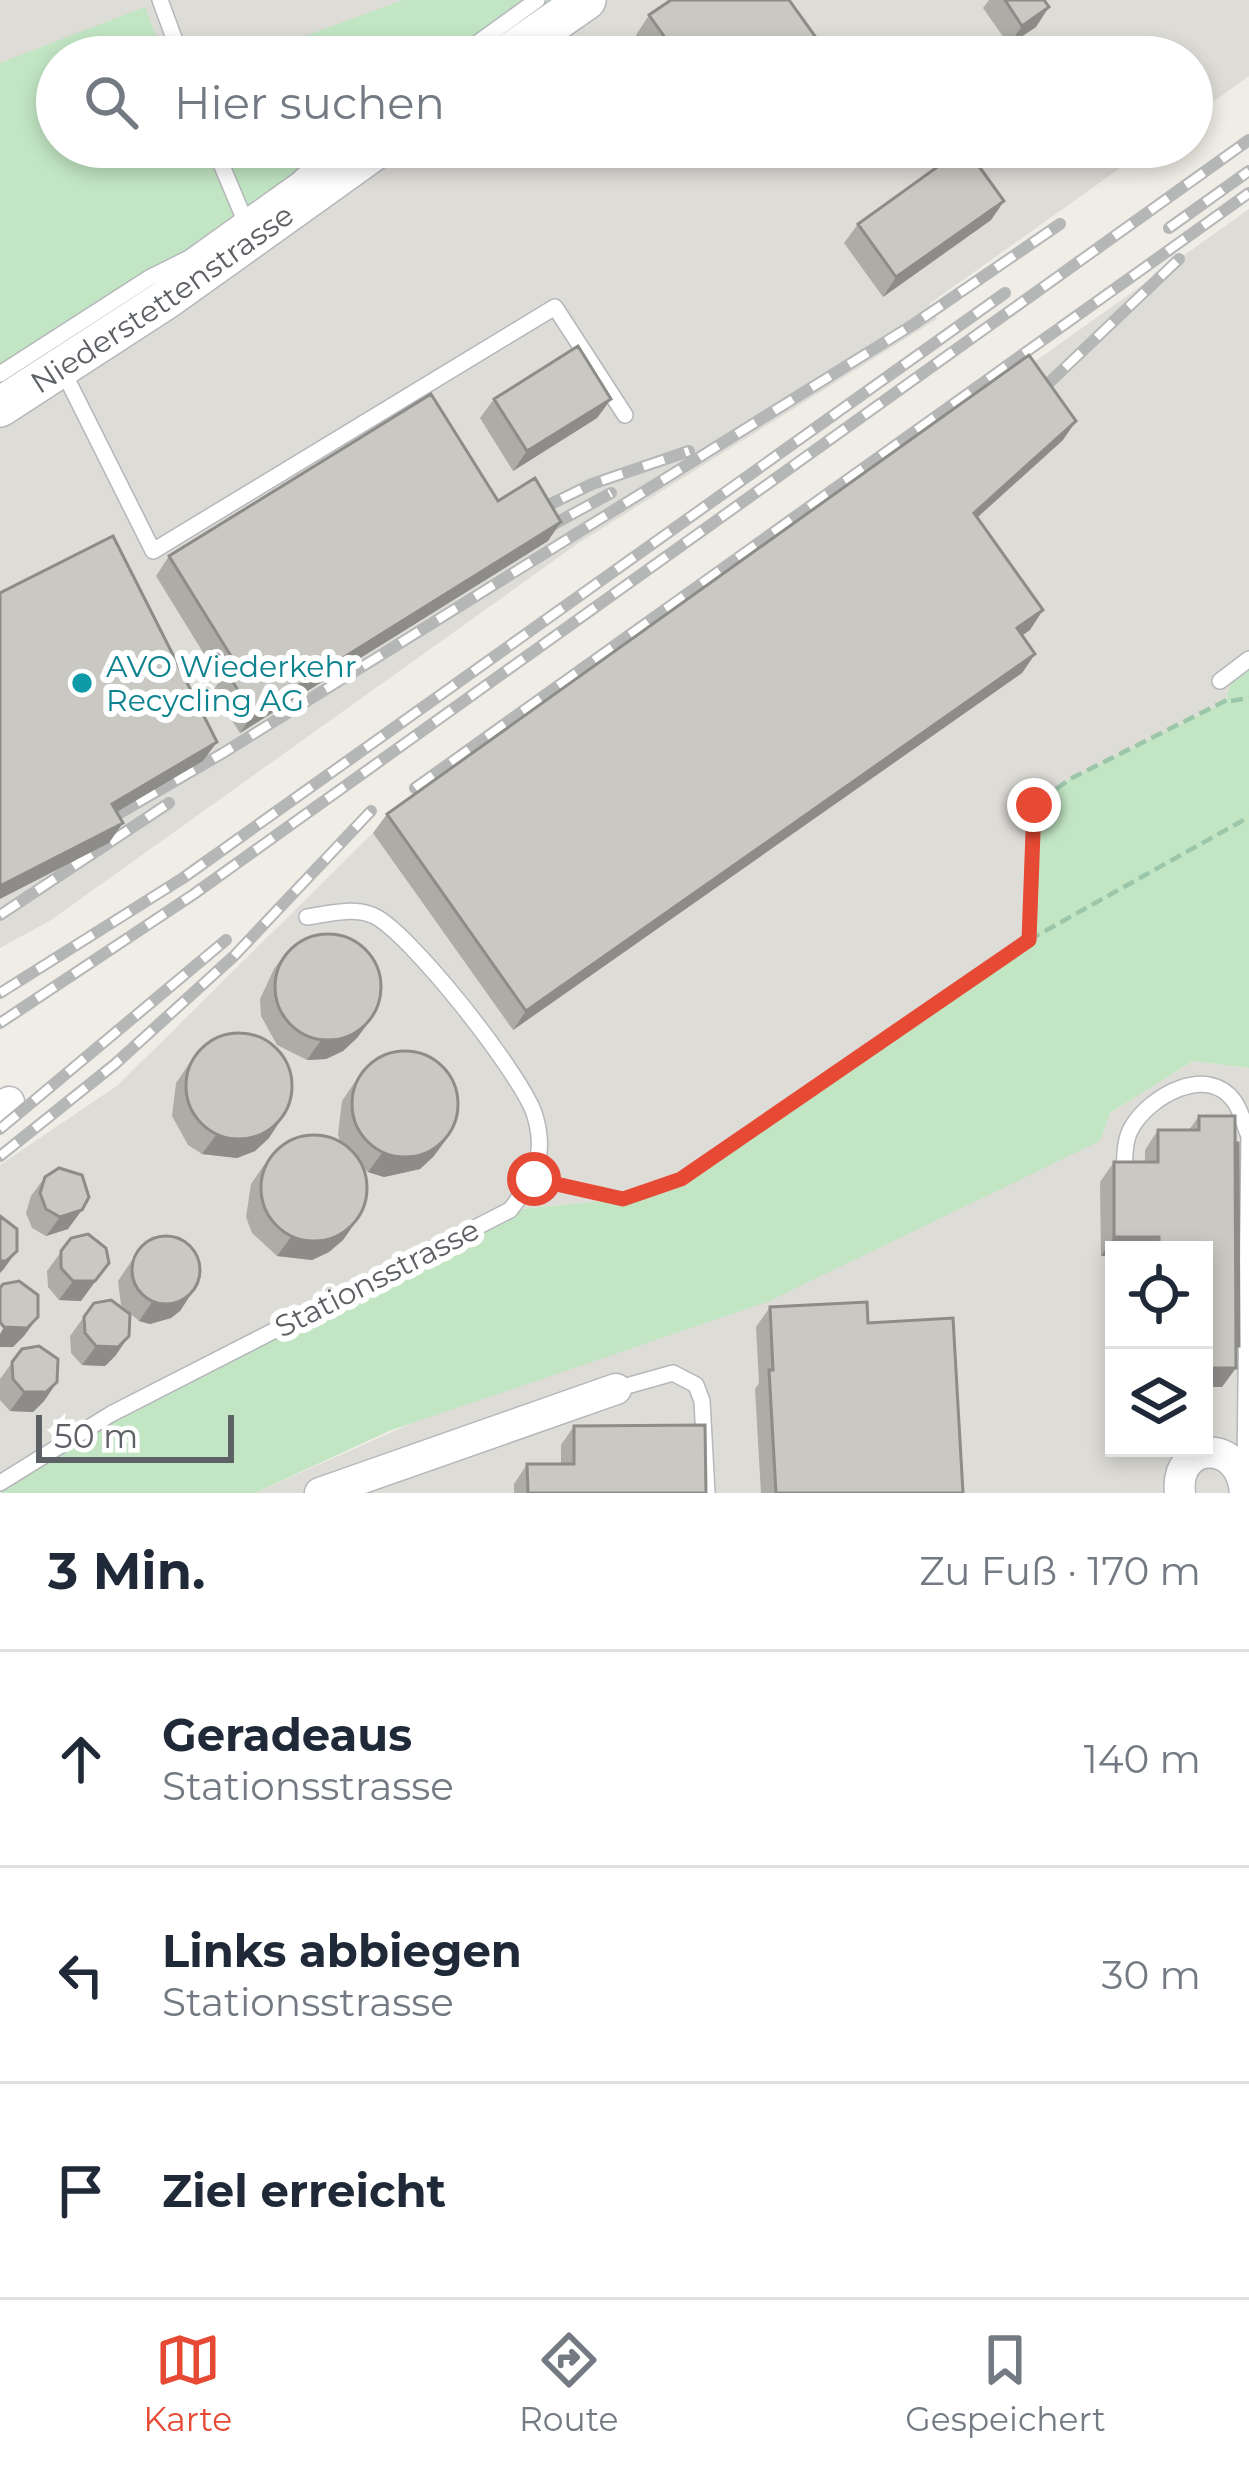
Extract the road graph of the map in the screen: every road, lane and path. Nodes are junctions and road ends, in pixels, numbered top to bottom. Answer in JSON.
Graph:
{"nodes":[{"id":1,"x":160,"y":0,"type":"edge"},
{"id":2,"x":537,"y":0,"type":"edge"},
{"id":3,"x":586,"y":0,"type":"edge"},
{"id":4,"x":173,"y":36,"type":"edge"},
{"id":5,"x":487,"y":36,"type":"edge"},
{"id":6,"x":534,"y":36,"type":"edge"},
{"id":7,"x":223,"y":168,"type":"edge"},
{"id":8,"x":311,"y":168,"type":"edge"},
{"id":9,"x":345,"y":168,"type":"edge"},
{"id":10,"x":249,"y":227,"type":"junction"},
{"id":11,"x":62,"y":369,"type":"junction"},
{"id":12,"x":0,"y":374,"type":"edge"},
{"id":13,"x":0,"y":407,"type":"edge"},
{"id":14,"x":625,"y":415,"type":"dead end"},
{"id":15,"x":1249,"y":659,"type":"edge"},
{"id":16,"x":1226,"y":676,"type":"joint"},
{"id":17,"x":1249,"y":698,"type":"edge"},
{"id":18,"x":1226,"y":702,"type":"junction"},
{"id":19,"x":1249,"y":817,"type":"edge"},
{"id":20,"x":308,"y":917,"type":"dead end"},
{"id":21,"x":1029,"y":940,"type":"junction"},
{"id":22,"x":1124,"y":1172,"type":"edge"},
{"id":23,"x":534,"y":1179,"type":"junction"},
{"id":24,"x":616,"y":1389,"type":"joint"},
{"id":25,"x":0,"y":1483,"type":"edge"},
{"id":26,"x":1245,"y":1486,"type":"edge"},
{"id":27,"x":320,"y":1493,"type":"edge"},
{"id":28,"x":707,"y":1493,"type":"edge"},
{"id":29,"x":1180,"y":1493,"type":"edge"}],
"edges":[{"from":1,"to":4,"type":"lane"},
{"from":2,"to":5,"type":"lane"},
{"from":3,"to":6,"type":"street"},
{"from":7,"to":10,"type":"lane"},
{"from":8,"to":10,"type":"lane"},
{"from":9,"to":10,"type":"street","name":"Niederstettenstrasse"},
{"from":10,"to":11,"type":"street","name":"Niederstettenstrasse"},
{"from":10,"to":12,"type":"lane"},
{"from":11,"to":13,"type":"street","name":"Niederstettenstrasse"},
{"from":11,"to":14,"type":"lane"},
{"from":15,"to":16,"type":"lane"},
{"from":16,"to":18,"type":"path"},
{"from":17,"to":18,"type":"path"},
{"from":18,"to":21,"type":"path"},
{"from":19,"to":21,"type":"path"},
{"from":20,"to":23,"type":"lane"},
{"from":21,"to":23,"type":"path"},
{"from":22,"to":26,"type":"lane"},
{"from":23,"to":25,"type":"lane","name":"Stationsstrasse"},
{"from":24,"to":27,"type":"street"},
{"from":24,"to":28,"type":"lane"},
{"from":26,"to":29,"type":"street"}]}
